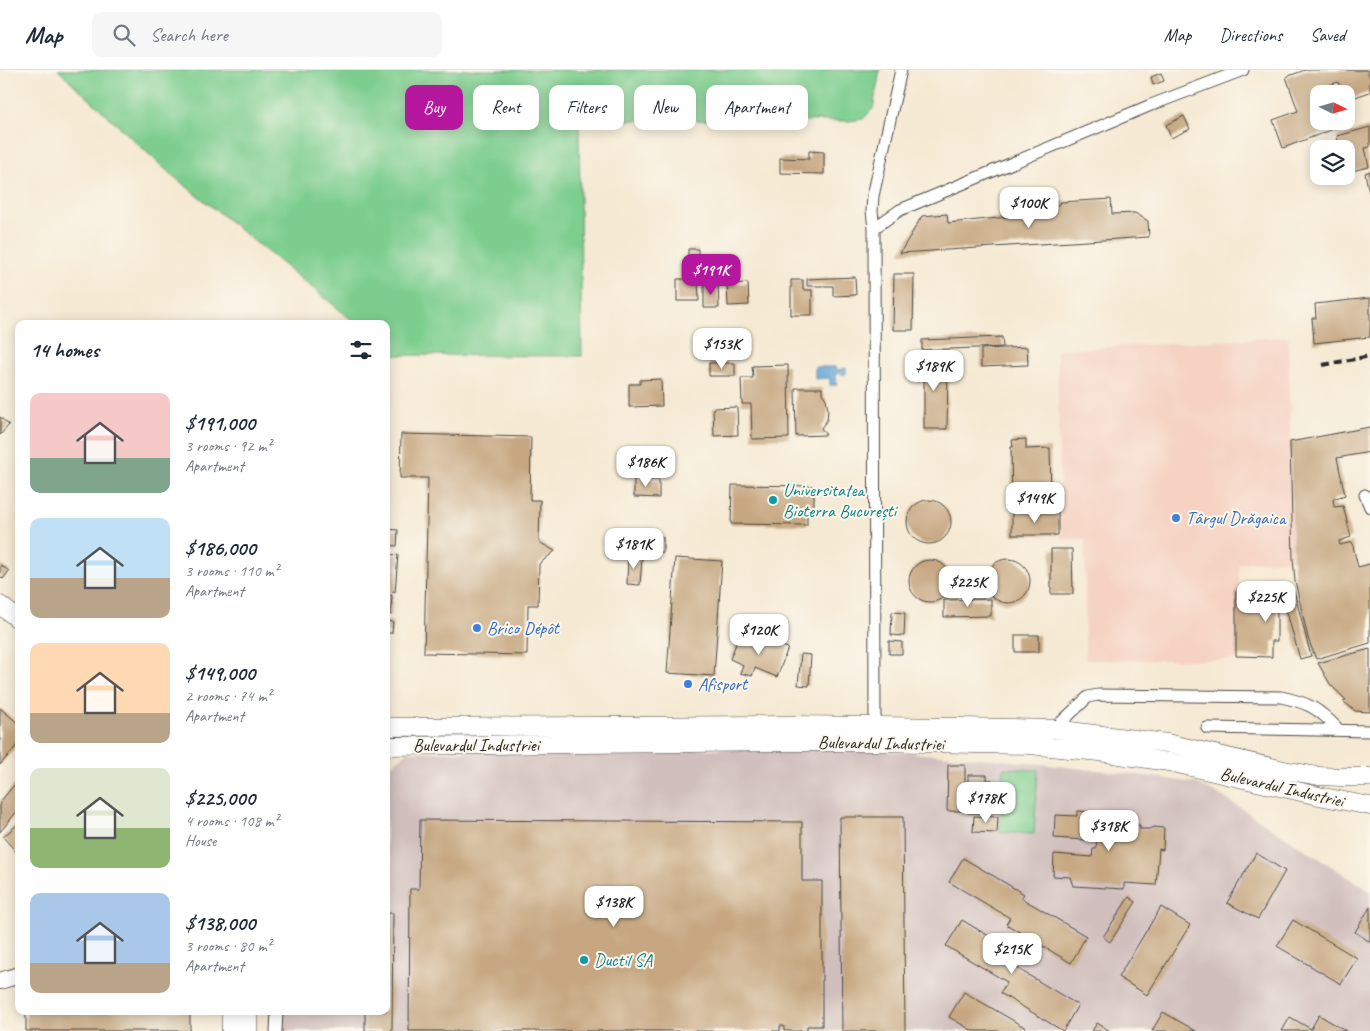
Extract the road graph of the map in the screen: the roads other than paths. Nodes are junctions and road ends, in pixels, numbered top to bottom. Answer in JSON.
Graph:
{"nodes":[{"id":1,"x":900,"y":70,"type":"edge"},
{"id":2,"x":1243,"y":70,"type":"edge"},
{"id":3,"x":874,"y":228,"type":"junction"},
{"id":4,"x":1365,"y":494,"type":"dead end"},
{"id":5,"x":1370,"y":507,"type":"edge"},
{"id":6,"x":0,"y":605,"type":"edge"},
{"id":7,"x":15,"y":617,"type":"edge"},
{"id":8,"x":390,"y":726,"type":"edge"},
{"id":9,"x":1207,"y":728,"type":"dead end"},
{"id":10,"x":1054,"y":729,"type":"junction"},
{"id":11,"x":1338,"y":730,"type":"junction"},
{"id":12,"x":1370,"y":731,"type":"edge"},
{"id":13,"x":875,"y":734,"type":"junction"},
{"id":14,"x":390,"y":746,"type":"edge"},
{"id":15,"x":1370,"y":777,"type":"edge"},
{"id":16,"x":1370,"y":806,"type":"edge"},
{"id":17,"x":15,"y":976,"type":"edge"},
{"id":18,"x":0,"y":981,"type":"edge"},
{"id":19,"x":231,"y":1015,"type":"edge"},
{"id":20,"x":248,"y":1015,"type":"edge"},
{"id":21,"x":277,"y":1015,"type":"edge"},
{"id":22,"x":231,"y":1031,"type":"edge"},
{"id":23,"x":248,"y":1031,"type":"edge"},
{"id":24,"x":276,"y":1031,"type":"edge"}],
"edges":[{"from":1,"to":3,"type":"street"},
{"from":2,"to":3,"type":"street"},
{"from":3,"to":13,"type":"street"},
{"from":4,"to":5,"type":"street"},
{"from":6,"to":7,"type":"main road"},
{"from":8,"to":13,"type":"main road","name":"Bulevardul Industriei"},
{"from":9,"to":11,"type":"street"},
{"from":10,"to":11,"type":"street"},
{"from":10,"to":13,"type":"main road","name":"Bulevardul Industriei"},
{"from":10,"to":15,"type":"main road","name":"Bulevardul Industriei"},
{"from":11,"to":12,"type":"street"},
{"from":13,"to":14,"type":"main road","name":"Bulevardul Industriei"},
{"from":13,"to":16,"type":"main road","name":"Bulevardul Industriei"},
{"from":17,"to":18,"type":"main road"},
{"from":19,"to":22,"type":"main road"},
{"from":20,"to":23,"type":"main road"},
{"from":21,"to":24,"type":"street"}]}
